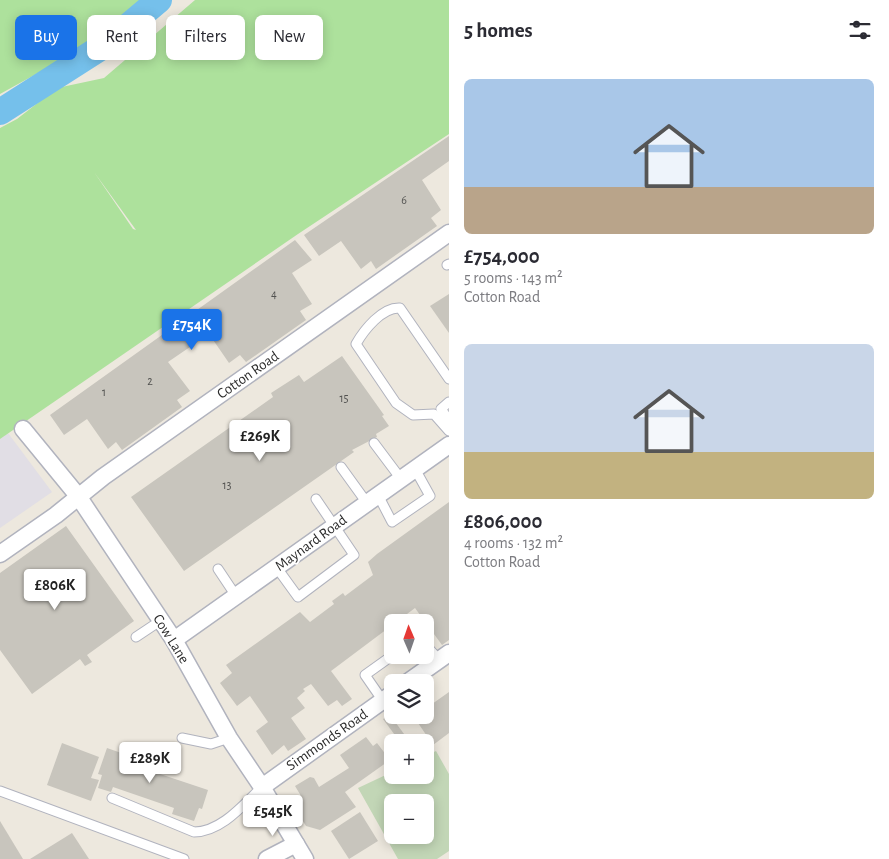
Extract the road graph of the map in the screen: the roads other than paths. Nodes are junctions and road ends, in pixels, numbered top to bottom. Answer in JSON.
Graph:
{"nodes":[{"id":1,"x":449,"y":233,"type":"edge"},
{"id":2,"x":449,"y":379,"type":"edge"},
{"id":3,"x":449,"y":402,"type":"edge"},
{"id":4,"x":449,"y":420,"type":"edge"},
{"id":5,"x":23,"y":429,"type":"dead end"},
{"id":6,"x":449,"y":431,"type":"edge"},
{"id":7,"x":374,"y":443,"type":"dead end"},
{"id":8,"x":449,"y":445,"type":"edge"},
{"id":9,"x":341,"y":467,"type":"dead end"},
{"id":10,"x":415,"y":469,"type":"junction"},
{"id":11,"x":401,"y":479,"type":"junction"},
{"id":12,"x":78,"y":496,"type":"junction"},
{"id":13,"x":316,"y":499,"type":"dead end"},
{"id":14,"x":373,"y":499,"type":"junction"},
{"id":15,"x":335,"y":525,"type":"junction"},
{"id":16,"x":0,"y":554,"type":"edge"},
{"id":17,"x":277,"y":568,"type":"junction"},
{"id":18,"x":218,"y":569,"type":"dead end"},
{"id":19,"x":236,"y":596,"type":"junction"},
{"id":20,"x":160,"y":621,"type":"junction"},
{"id":21,"x":136,"y":638,"type":"dead end"},
{"id":22,"x":174,"y":640,"type":"junction"},
{"id":23,"x":444,"y":657,"type":"edge"},
{"id":24,"x":384,"y":661,"type":"edge"},
{"id":25,"x":420,"y":674,"type":"edge"},
{"id":26,"x":384,"y":693,"type":"edge"},
{"id":27,"x":384,"y":700,"type":"edge"},
{"id":28,"x":182,"y":738,"type":"dead end"},
{"id":29,"x":229,"y":738,"type":"junction"},
{"id":30,"x":262,"y":787,"type":"junction"},
{"id":31,"x":0,"y":791,"type":"edge"},
{"id":32,"x":112,"y":798,"type":"dead end"},
{"id":33,"x":296,"y":844,"type":"junction"},
{"id":34,"x":184,"y":859,"type":"edge"},
{"id":35,"x":267,"y":859,"type":"edge"},
{"id":36,"x":305,"y":859,"type":"edge"}],
"edges":[{"from":1,"to":12,"type":"street","name":"Cotton Road"},
{"from":2,"to":6,"type":"lane"},
{"from":3,"to":4,"type":"lane"},
{"from":5,"to":12,"type":"street","name":"Cow Lane"},
{"from":7,"to":11,"type":"lane"},
{"from":8,"to":10,"type":"street","name":"Maynard Road"},
{"from":9,"to":14,"type":"lane"},
{"from":10,"to":11,"type":"street","name":"Maynard Road"},
{"from":10,"to":14,"type":"lane"},
{"from":11,"to":14,"type":"street","name":"Maynard Road"},
{"from":12,"to":16,"type":"street","name":"Cotton Road"},
{"from":12,"to":20,"type":"street","name":"Cow Lane"},
{"from":13,"to":15,"type":"lane"},
{"from":14,"to":15,"type":"street","name":"Maynard Road"},
{"from":15,"to":17,"type":"street","name":"Maynard Road"},
{"from":15,"to":17,"type":"lane"},
{"from":17,"to":19,"type":"street","name":"Maynard Road"},
{"from":18,"to":19,"type":"lane"},
{"from":19,"to":22,"type":"street","name":"Maynard Road"},
{"from":20,"to":21,"type":"lane"},
{"from":20,"to":22,"type":"street","name":"Cow Lane"},
{"from":22,"to":29,"type":"street","name":"Cow Lane"},
{"from":23,"to":25,"type":"street"},
{"from":24,"to":26,"type":"lane"},
{"from":27,"to":30,"type":"street","name":"Simmonds Road"},
{"from":28,"to":29,"type":"lane"},
{"from":29,"to":30,"type":"street","name":"Cow Lane"},
{"from":30,"to":32,"type":"lane"},
{"from":30,"to":33,"type":"street","name":"Cow Lane"},
{"from":31,"to":34,"type":"lane"},
{"from":33,"to":35,"type":"street"},
{"from":33,"to":36,"type":"street","name":"Cow Lane"}]}
